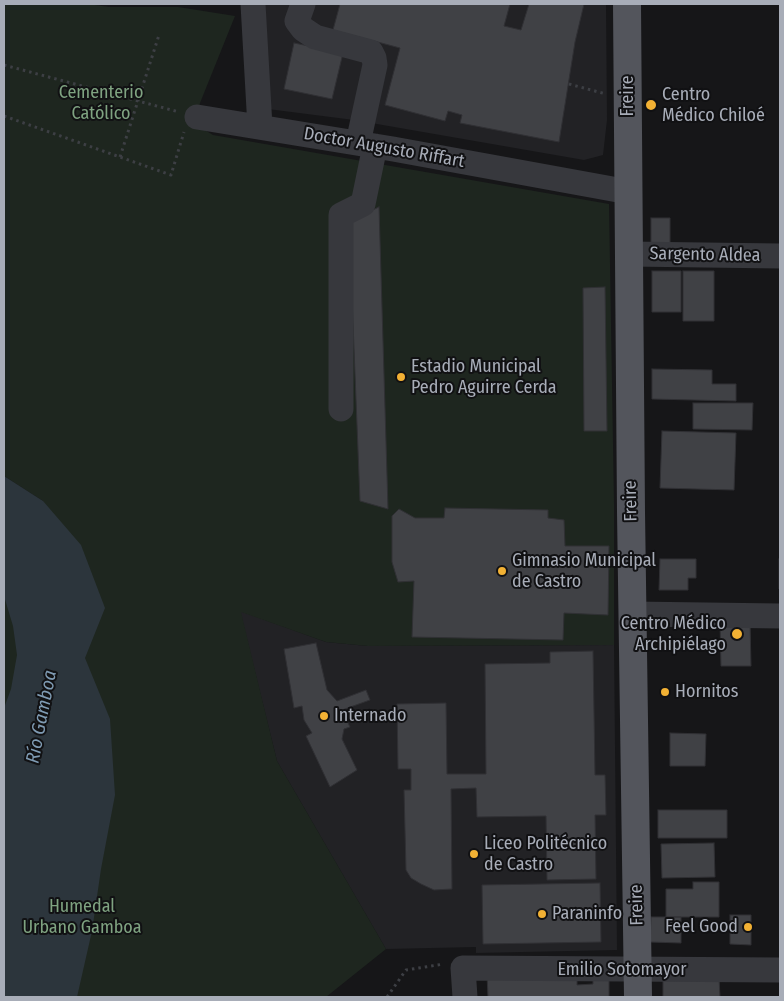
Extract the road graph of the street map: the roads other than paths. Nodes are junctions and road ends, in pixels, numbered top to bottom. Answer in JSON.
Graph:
{"nodes":[{"id":1,"x":253,"y":4,"type":"edge"},
{"id":2,"x":302,"y":4,"type":"edge"},
{"id":3,"x":627,"y":4,"type":"edge"},
{"id":4,"x":193,"y":116,"type":"road end"},
{"id":5,"x":260,"y":127,"type":"junction"},
{"id":6,"x":367,"y":145,"type":"junction"},
{"id":7,"x":629,"y":192,"type":"junction"},
{"id":8,"x":629,"y":254,"type":"junction"},
{"id":9,"x":780,"y":256,"type":"edge"},
{"id":10,"x":341,"y":409,"type":"dead end"},
{"id":11,"x":632,"y":614,"type":"junction"},
{"id":12,"x":780,"y":616,"type":"edge"},
{"id":13,"x":638,"y":970,"type":"junction"},
{"id":14,"x":780,"y":970,"type":"edge"},
{"id":15,"x":465,"y":997,"type":"edge"},
{"id":16,"x":638,"y":997,"type":"edge"}],
"edges":[{"from":1,"to":5,"type":"street"},
{"from":2,"to":6,"type":"street"},
{"from":3,"to":7,"type":"main road","name":"Freire"},
{"from":4,"to":5,"type":"street","name":"Doctor Augusto Riffart"},
{"from":5,"to":6,"type":"street","name":"Doctor Augusto Riffart"},
{"from":6,"to":7,"type":"street","name":"Doctor Augusto Riffart"},
{"from":6,"to":10,"type":"street"},
{"from":7,"to":8,"type":"main road","name":"Freire"},
{"from":8,"to":9,"type":"street","name":"Sargento Aldea"},
{"from":8,"to":11,"type":"main road","name":"Freire"},
{"from":11,"to":12,"type":"street"},
{"from":11,"to":13,"type":"main road","name":"Freire"},
{"from":13,"to":14,"type":"street","name":"Emilio Sotomayor"},
{"from":13,"to":15,"type":"street","name":"Emilio Sotomayor"},
{"from":13,"to":16,"type":"main road","name":"Freire"}]}
